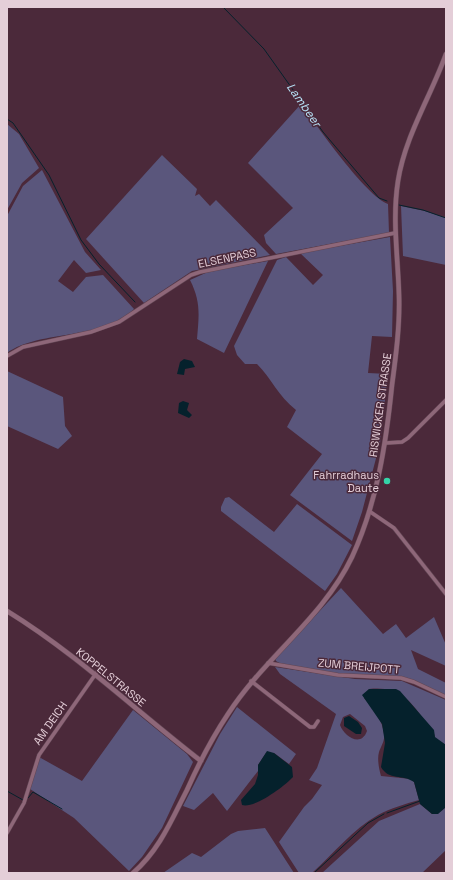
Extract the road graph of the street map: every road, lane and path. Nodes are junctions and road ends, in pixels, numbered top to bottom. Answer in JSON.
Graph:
{"nodes":[{"id":1,"x":446,"y":54,"type":"edge"},
{"id":2,"x":445,"y":61,"type":"edge"},
{"id":3,"x":395,"y":234,"type":"junction"},
{"id":4,"x":7,"y":356,"type":"edge"},
{"id":5,"x":446,"y":400,"type":"edge"},
{"id":6,"x":386,"y":443,"type":"junction"},
{"id":7,"x":369,"y":511,"type":"junction"},
{"id":8,"x":446,"y":594,"type":"edge"},
{"id":9,"x":7,"y":611,"type":"edge"},
{"id":10,"x":267,"y":663,"type":"junction"},
{"id":11,"x":96,"y":674,"type":"junction"},
{"id":12,"x":251,"y":681,"type":"junction"},
{"id":13,"x":446,"y":697,"type":"edge"},
{"id":14,"x":318,"y":721,"type":"dead end"},
{"id":15,"x":201,"y":761,"type":"junction"},
{"id":16,"x":7,"y":833,"type":"edge"},
{"id":17,"x":133,"y":873,"type":"edge"}],
"edges":[{"from":1,"to":2,"type":"street","name":"RISWICKER STRASSE"},
{"from":2,"to":3,"type":"street","name":"RISWICKER STRASSE"},
{"from":3,"to":4,"type":"street","name":"ELSENPASS"},
{"from":3,"to":6,"type":"street","name":"RISWICKER STRASSE"},
{"from":5,"to":6,"type":"street"},
{"from":6,"to":7,"type":"street","name":"RISWICKER STRASSE"},
{"from":7,"to":8,"type":"street"},
{"from":7,"to":10,"type":"street","name":"RISWICKER STRASSE"},
{"from":9,"to":11,"type":"street","name":"KOPPELSTRASSE"},
{"from":10,"to":12,"type":"street","name":"RISWICKER STRASSE"},
{"from":10,"to":13,"type":"street","name":"ZUM BREIJPOTT"},
{"from":11,"to":15,"type":"street","name":"KOPPELSTRASSE"},
{"from":11,"to":16,"type":"street","name":"AM DEICH"},
{"from":12,"to":14,"type":"street"},
{"from":12,"to":15,"type":"street","name":"RISWICKER STRASSE"},
{"from":15,"to":17,"type":"street","name":"RISWICKER STRASSE"}]}
